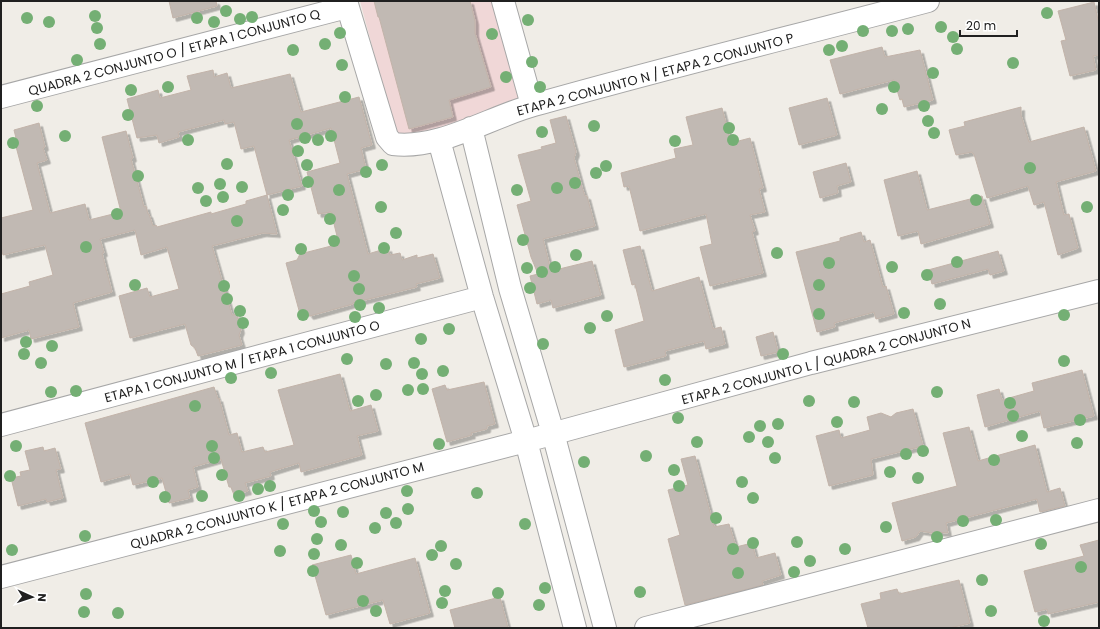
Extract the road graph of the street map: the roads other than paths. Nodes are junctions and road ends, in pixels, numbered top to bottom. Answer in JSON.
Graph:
{"nodes":[{"id":1,"x":503,"y":1,"type":"edge"},
{"id":2,"x":928,"y":1,"type":"edge"},
{"id":3,"x":346,"y":4,"type":"edge"},
{"id":4,"x":1,"y":97,"type":"edge"},
{"id":5,"x":532,"y":105,"type":"junction"},
{"id":6,"x":471,"y":128,"type":"junction"},
{"id":7,"x":439,"y":140,"type":"junction"},
{"id":8,"x":1099,"y":291,"type":"edge"},
{"id":9,"x":482,"y":296,"type":"junction"},
{"id":10,"x":1,"y":425,"type":"edge"},
{"id":11,"x":553,"y":434,"type":"junction"},
{"id":12,"x":526,"y":441,"type":"junction"},
{"id":13,"x":1099,"y":510,"type":"edge"},
{"id":14,"x":1,"y":577,"type":"edge"},
{"id":15,"x":575,"y":628,"type":"edge"},
{"id":16,"x":605,"y":628,"type":"edge"},
{"id":17,"x":646,"y":628,"type":"edge"}],
"edges":[{"from":1,"to":5,"type":"street"},
{"from":2,"to":5,"type":"street","name":"ETAPA 2 CONJUNTO N / ETAPA 2 CONJUNTO P"},
{"from":3,"to":4,"type":"street","name":"QUADRA 2 CONJUNTO O / ETAPA 1 CONJUNTO Q"},
{"from":3,"to":7,"type":"street","name":"ETAPA 2 CONJUNTO N / ETAPA 2 CONJUNTO P"},
{"from":5,"to":6,"type":"street","name":"ETAPA 2 CONJUNTO N / ETAPA 2 CONJUNTO P"},
{"from":6,"to":7,"type":"street","name":"ETAPA 2 CONJUNTO N / ETAPA 2 CONJUNTO P"},
{"from":6,"to":11,"type":"street"},
{"from":7,"to":9,"type":"street"},
{"from":8,"to":11,"type":"street","name":"ETAPA 2 CONJUNTO L / QUADRA 2 CONJUNTO N"},
{"from":9,"to":10,"type":"street","name":"ETAPA 1 CONJUNTO M / ETAPA 1 CONJUNTO O"},
{"from":9,"to":12,"type":"street"},
{"from":11,"to":12,"type":"street","name":"QUADRA 2 CONJUNTO K / ETAPA 2 CONJUNTO M"},
{"from":11,"to":16,"type":"street"},
{"from":12,"to":14,"type":"street","name":"QUADRA 2 CONJUNTO K / ETAPA 2 CONJUNTO M"},
{"from":12,"to":15,"type":"street"},
{"from":13,"to":17,"type":"street"}]}
